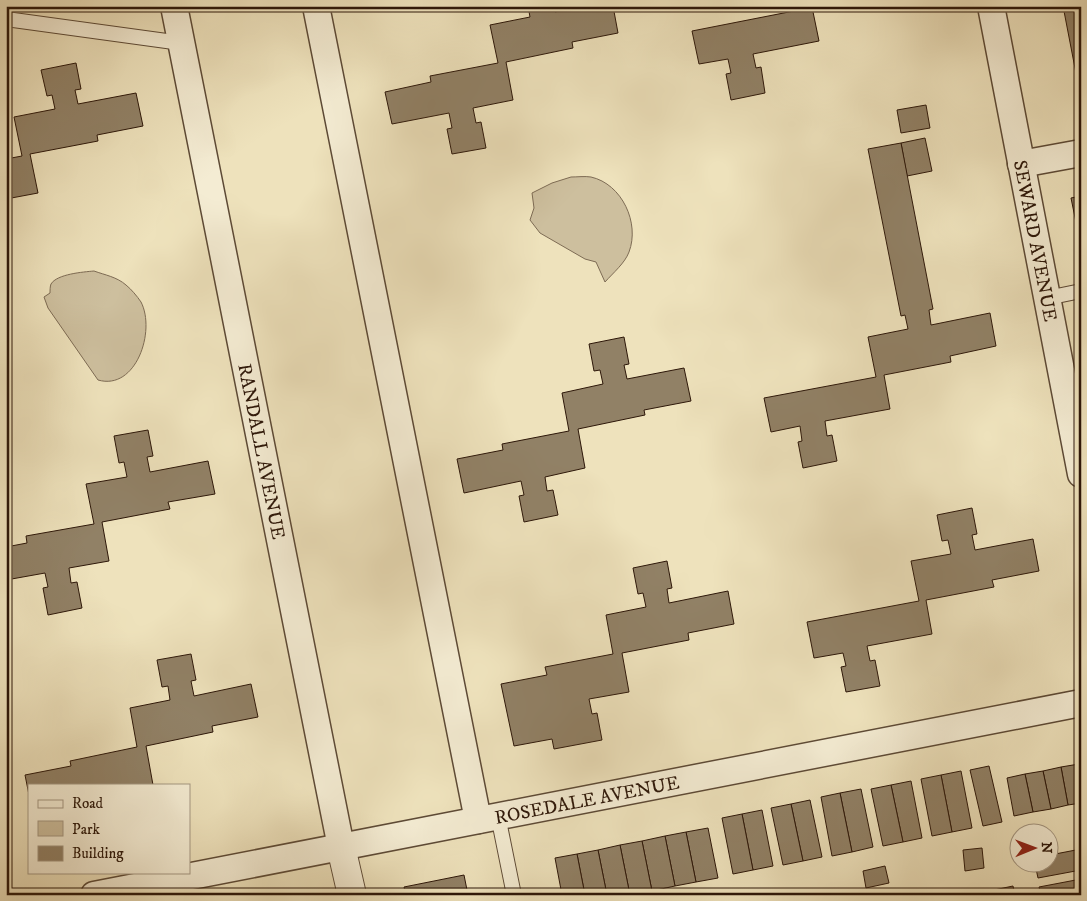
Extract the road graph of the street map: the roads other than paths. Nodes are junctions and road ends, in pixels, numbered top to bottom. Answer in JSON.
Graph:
{"nodes":[{"id":1,"x":174,"y":6,"type":"edge"},
{"id":2,"x":316,"y":6,"type":"edge"},
{"id":3,"x":991,"y":6,"type":"edge"},
{"id":4,"x":6,"y":19,"type":"edge"},
{"id":5,"x":181,"y":43,"type":"junction"},
{"id":6,"x":1081,"y":153,"type":"edge"},
{"id":7,"x":1021,"y":164,"type":"junction"},
{"id":8,"x":1081,"y":291,"type":"edge"},
{"id":9,"x":1047,"y":298,"type":"junction"},
{"id":10,"x":1076,"y":424,"type":"edge"},
{"id":11,"x":1081,"y":474,"type":"edge"},
{"id":12,"x":1081,"y":703,"type":"edge"},
{"id":13,"x":488,"y":818,"type":"junction"},
{"id":14,"x":341,"y":847,"type":"junction"},
{"id":15,"x":94,"y":895,"type":"edge"},
{"id":16,"x":352,"y":895,"type":"edge"},
{"id":17,"x":514,"y":895,"type":"edge"}],
"edges":[{"from":1,"to":5,"type":"street","name":"RANDALL AVENUE"},
{"from":2,"to":13,"type":"street"},
{"from":3,"to":7,"type":"street","name":"SEWARD AVENUE"},
{"from":4,"to":5,"type":"lane"},
{"from":5,"to":14,"type":"street","name":"RANDALL AVENUE"},
{"from":6,"to":7,"type":"street"},
{"from":7,"to":9,"type":"street","name":"SEWARD AVENUE"},
{"from":8,"to":9,"type":"lane"},
{"from":9,"to":10,"type":"street","name":"SEWARD AVENUE"},
{"from":10,"to":11,"type":"street","name":"SEWARD AVENUE"},
{"from":12,"to":13,"type":"street","name":"ROSEDALE AVENUE"},
{"from":13,"to":14,"type":"street","name":"ROSEDALE AVENUE"},
{"from":13,"to":17,"type":"lane"},
{"from":14,"to":15,"type":"street","name":"ROSEDALE AVENUE"},
{"from":14,"to":16,"type":"street","name":"RANDALL AVENUE"}]}
